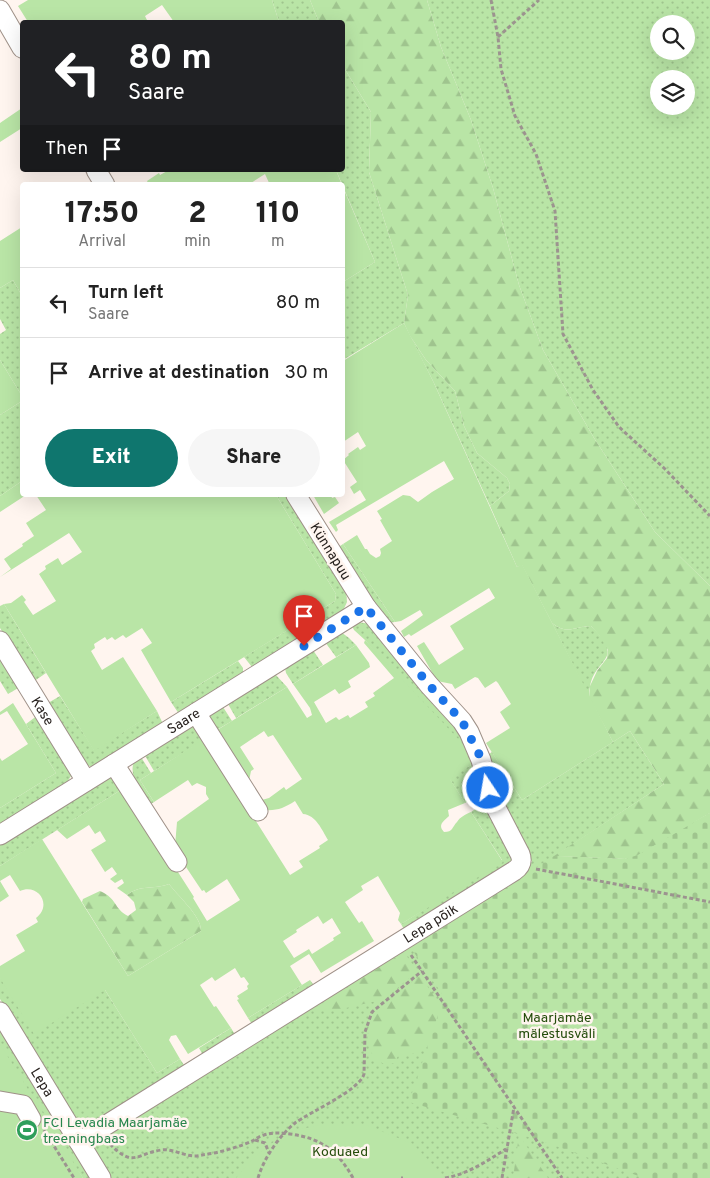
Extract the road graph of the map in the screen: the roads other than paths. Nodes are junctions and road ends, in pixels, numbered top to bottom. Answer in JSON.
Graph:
{"nodes":[{"id":1,"x":8,"y":0,"type":"edge"},
{"id":2,"x":0,"y":5,"type":"edge"},
{"id":3,"x":0,"y":10,"type":"edge"},
{"id":4,"x":20,"y":45,"type":"edge"},
{"id":5,"x":297,"y":497,"type":"edge"},
{"id":6,"x":366,"y":607,"type":"junction"},
{"id":7,"x":0,"y":641,"type":"edge"},
{"id":8,"x":196,"y":713,"type":"junction"},
{"id":9,"x":114,"y":764,"type":"junction"},
{"id":10,"x":86,"y":781,"type":"junction"},
{"id":11,"x":258,"y":811,"type":"dead end"},
{"id":12,"x":0,"y":835,"type":"edge"},
{"id":13,"x":177,"y":862,"type":"dead end"},
{"id":14,"x":0,"y":1012,"type":"edge"},
{"id":15,"x":0,"y":1101,"type":"edge"},
{"id":16,"x":31,"y":1119,"type":"road end"},
{"id":17,"x":79,"y":1142,"type":"junction"},
{"id":18,"x":101,"y":1178,"type":"edge"}],
"edges":[{"from":1,"to":2,"type":"street"},
{"from":3,"to":4,"type":"street"},
{"from":5,"to":6,"type":"street","name":"Künnapuu"},
{"from":6,"to":8,"type":"street","name":"Saare"},
{"from":6,"to":17,"type":"street","name":"Lepa põik"},
{"from":7,"to":10,"type":"street","name":"Kase"},
{"from":8,"to":9,"type":"street","name":"Saare"},
{"from":8,"to":11,"type":"street"},
{"from":9,"to":10,"type":"street","name":"Saare"},
{"from":9,"to":13,"type":"street"},
{"from":10,"to":12,"type":"street","name":"Saare"},
{"from":14,"to":17,"type":"street","name":"Lepa"},
{"from":15,"to":16,"type":"street"},
{"from":17,"to":18,"type":"street","name":"Lepa"}]}
